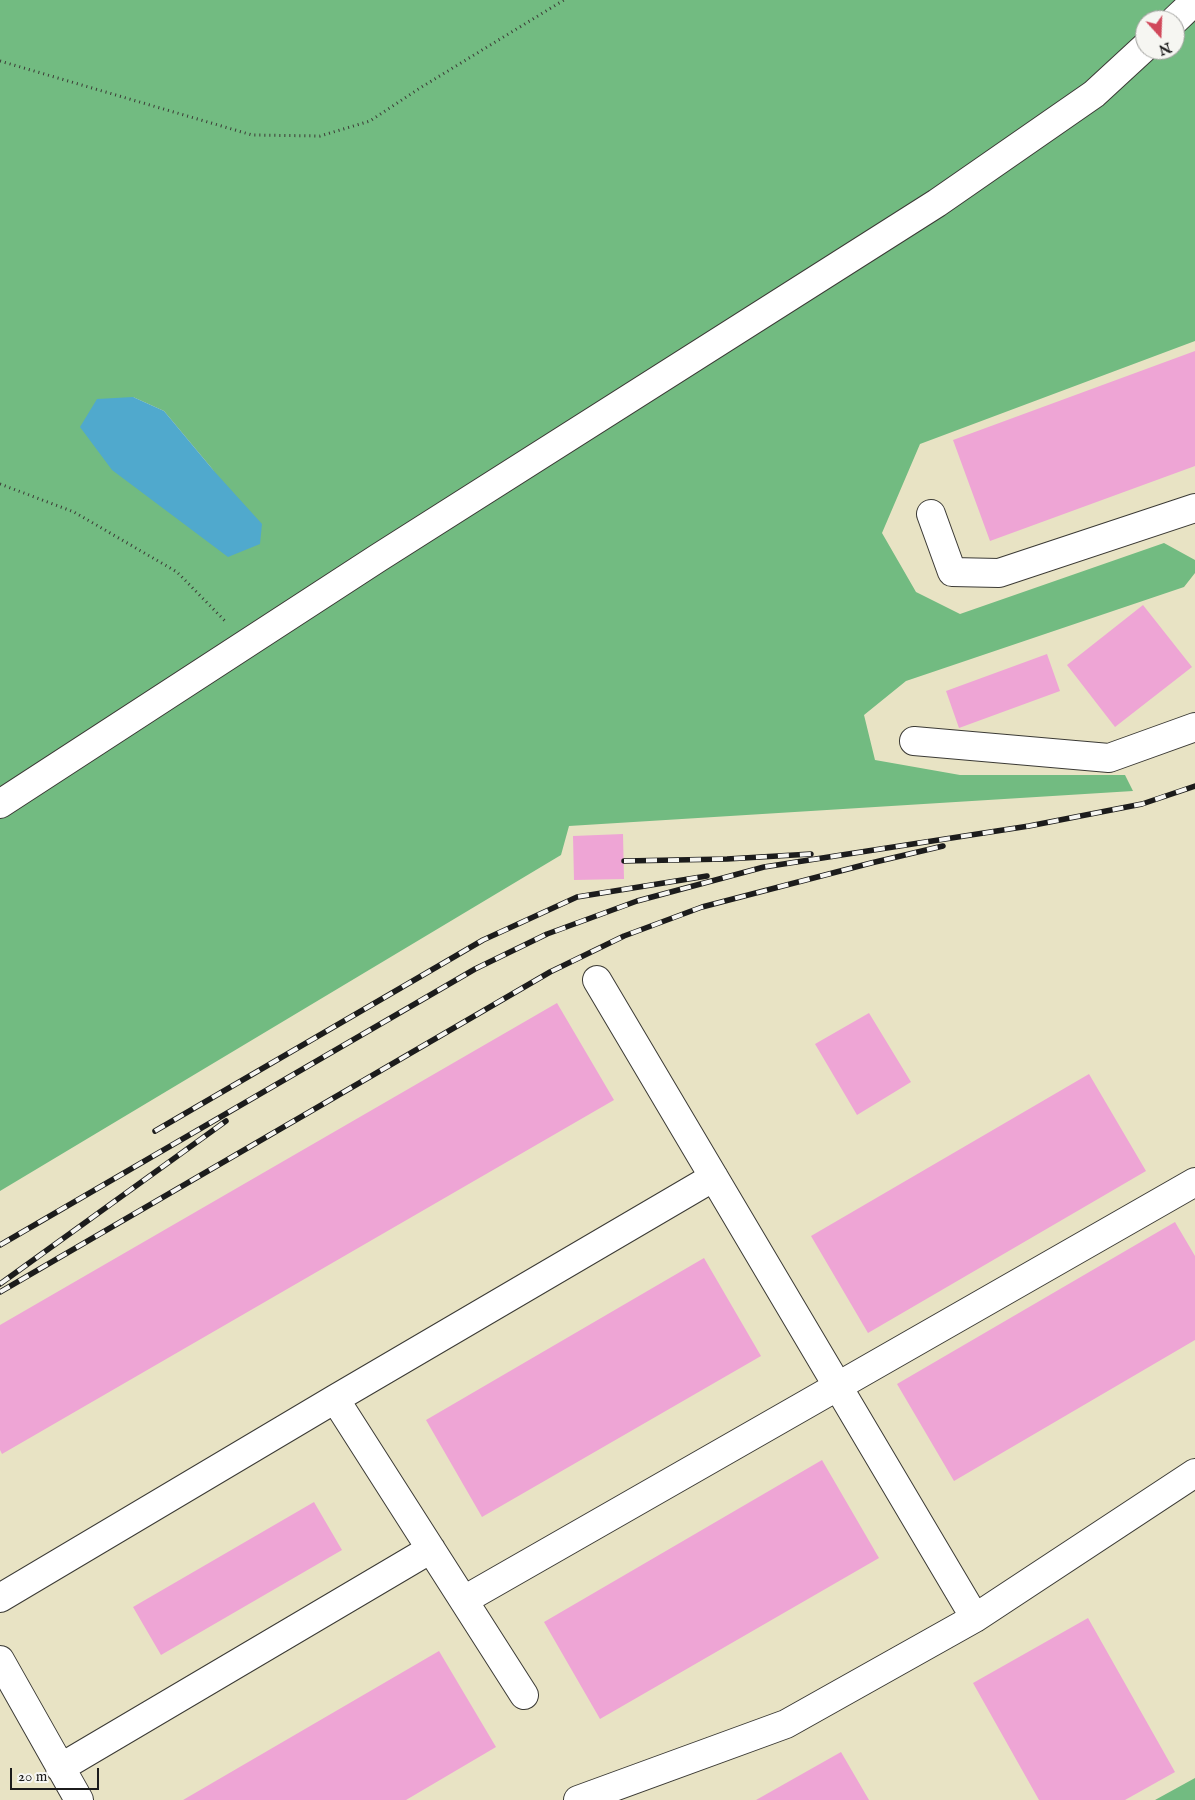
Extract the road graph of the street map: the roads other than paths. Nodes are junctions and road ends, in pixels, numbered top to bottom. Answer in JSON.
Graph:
{"nodes":[{"id":1,"x":1195,"y":1,"type":"edge"},
{"id":2,"x":1185,"y":10,"type":"edge"},
{"id":3,"x":1135,"y":56,"type":"edge"},
{"id":4,"x":1195,"y":508,"type":"edge"},
{"id":5,"x":931,"y":514,"type":"dead end"},
{"id":6,"x":1195,"y":727,"type":"edge"},
{"id":7,"x":914,"y":741,"type":"dead end"},
{"id":8,"x":0,"y":804,"type":"edge"},
{"id":9,"x":597,"y":980,"type":"dead end"},
{"id":10,"x":714,"y":1177,"type":"junction"},
{"id":11,"x":1195,"y":1182,"type":"edge"},
{"id":12,"x":837,"y":1387,"type":"junction"},
{"id":13,"x":335,"y":1399,"type":"junction"},
{"id":14,"x":1195,"y":1473,"type":"edge"},
{"id":15,"x":431,"y":1549,"type":"junction"},
{"id":16,"x":0,"y":1598,"type":"edge"},
{"id":17,"x":464,"y":1600,"type":"junction"},
{"id":18,"x":974,"y":1618,"type":"junction"},
{"id":19,"x":0,"y":1660,"type":"edge"},
{"id":20,"x":524,"y":1695,"type":"dead end"},
{"id":21,"x":60,"y":1768,"type":"junction"},
{"id":22,"x":79,"y":1800,"type":"edge"},
{"id":23,"x":578,"y":1800,"type":"edge"}],
"edges":[{"from":1,"to":2,"type":"street"},
{"from":3,"to":8,"type":"street"},
{"from":4,"to":5,"type":"street"},
{"from":6,"to":7,"type":"street"},
{"from":9,"to":10,"type":"street"},
{"from":10,"to":12,"type":"street"},
{"from":10,"to":13,"type":"street"},
{"from":11,"to":12,"type":"street"},
{"from":12,"to":17,"type":"street"},
{"from":12,"to":18,"type":"street"},
{"from":13,"to":15,"type":"street"},
{"from":13,"to":16,"type":"street"},
{"from":14,"to":18,"type":"street"},
{"from":15,"to":17,"type":"street"},
{"from":15,"to":21,"type":"street"},
{"from":17,"to":20,"type":"street"},
{"from":18,"to":23,"type":"street"},
{"from":19,"to":21,"type":"street"},
{"from":21,"to":22,"type":"street"}]}
